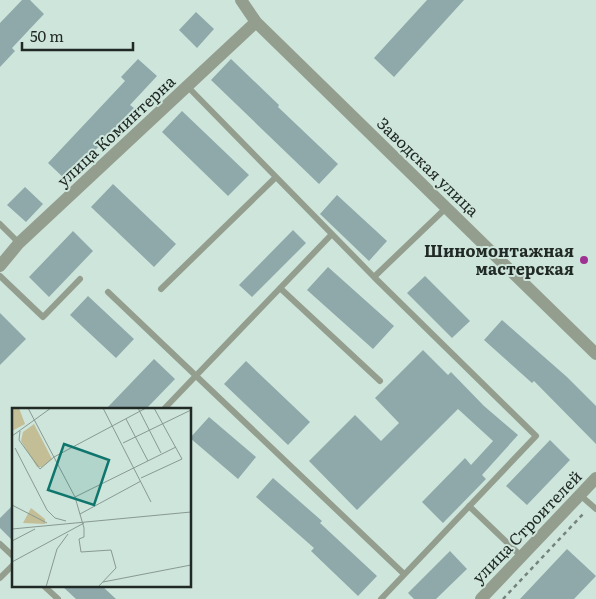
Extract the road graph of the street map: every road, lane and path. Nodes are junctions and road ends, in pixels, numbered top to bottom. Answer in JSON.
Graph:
{"nodes":[{"id":1,"x":241,"y":0,"type":"edge"},
{"id":2,"x":256,"y":22,"type":"junction"},
{"id":3,"x":187,"y":86,"type":"junction"},
{"id":4,"x":276,"y":177,"type":"junction"},
{"id":5,"x":446,"y":208,"type":"junction"},
{"id":6,"x":0,"y":224,"type":"edge"},
{"id":7,"x":332,"y":234,"type":"junction"},
{"id":8,"x":19,"y":243,"type":"junction"},
{"id":9,"x":0,"y":266,"type":"edge"},
{"id":10,"x":0,"y":276,"type":"edge"},
{"id":11,"x":374,"y":277,"type":"junction"},
{"id":12,"x":80,"y":279,"type":"dead end"},
{"id":13,"x":280,"y":288,"type":"junction"},
{"id":14,"x":161,"y":289,"type":"dead end"},
{"id":15,"x":108,"y":292,"type":"dead end"},
{"id":16,"x":596,"y":354,"type":"edge"},
{"id":17,"x":196,"y":376,"type":"junction"},
{"id":18,"x":380,"y":381,"type":"dead end"},
{"id":19,"x":165,"y":408,"type":"edge"},
{"id":20,"x":596,"y":478,"type":"edge"},
{"id":21,"x":580,"y":495,"type":"junction"},
{"id":22,"x":469,"y":506,"type":"junction"},
{"id":23,"x":594,"y":507,"type":"edge"},
{"id":24,"x":0,"y":544,"type":"edge"},
{"id":25,"x":12,"y":555,"type":"edge"},
{"id":26,"x":522,"y":556,"type":"junction"},
{"id":27,"x":12,"y":566,"type":"edge"},
{"id":28,"x":404,"y":574,"type":"junction"},
{"id":29,"x":0,"y":578,"type":"edge"},
{"id":30,"x":44,"y":586,"type":"edge"},
{"id":31,"x":58,"y":599,"type":"edge"},
{"id":32,"x":381,"y":599,"type":"edge"},
{"id":33,"x":481,"y":599,"type":"edge"},
{"id":34,"x":503,"y":599,"type":"edge"}],
"edges":[{"from":1,"to":2,"type":"street","name":"Заводская улица"},
{"from":2,"to":3,"type":"street","name":"улица Коминтерна"},
{"from":2,"to":5,"type":"street","name":"Заводская улица"},
{"from":3,"to":4,"type":"lane"},
{"from":3,"to":8,"type":"street","name":"улица Коминтерна"},
{"from":4,"to":7,"type":"lane"},
{"from":4,"to":14,"type":"lane"},
{"from":5,"to":11,"type":"lane"},
{"from":5,"to":16,"type":"street","name":"Заводская улица"},
{"from":6,"to":8,"type":"lane"},
{"from":7,"to":11,"type":"lane"},
{"from":7,"to":13,"type":"lane"},
{"from":8,"to":9,"type":"street","name":"улица Коминтерна"},
{"from":10,"to":12,"type":"lane"},
{"from":11,"to":22,"type":"lane"},
{"from":13,"to":17,"type":"lane"},
{"from":13,"to":18,"type":"lane"},
{"from":15,"to":17,"type":"lane"},
{"from":17,"to":19,"type":"lane"},
{"from":17,"to":28,"type":"lane"},
{"from":20,"to":21,"type":"street","name":"улица Строителей"},
{"from":21,"to":23,"type":"lane"},
{"from":21,"to":26,"type":"street","name":"улица Строителей"},
{"from":22,"to":26,"type":"lane"},
{"from":22,"to":28,"type":"lane"},
{"from":23,"to":34,"type":"path"},
{"from":24,"to":25,"type":"lane"},
{"from":26,"to":33,"type":"street","name":"улица Строителей"},
{"from":27,"to":29,"type":"lane"},
{"from":28,"to":32,"type":"lane"},
{"from":30,"to":31,"type":"lane"}]}
